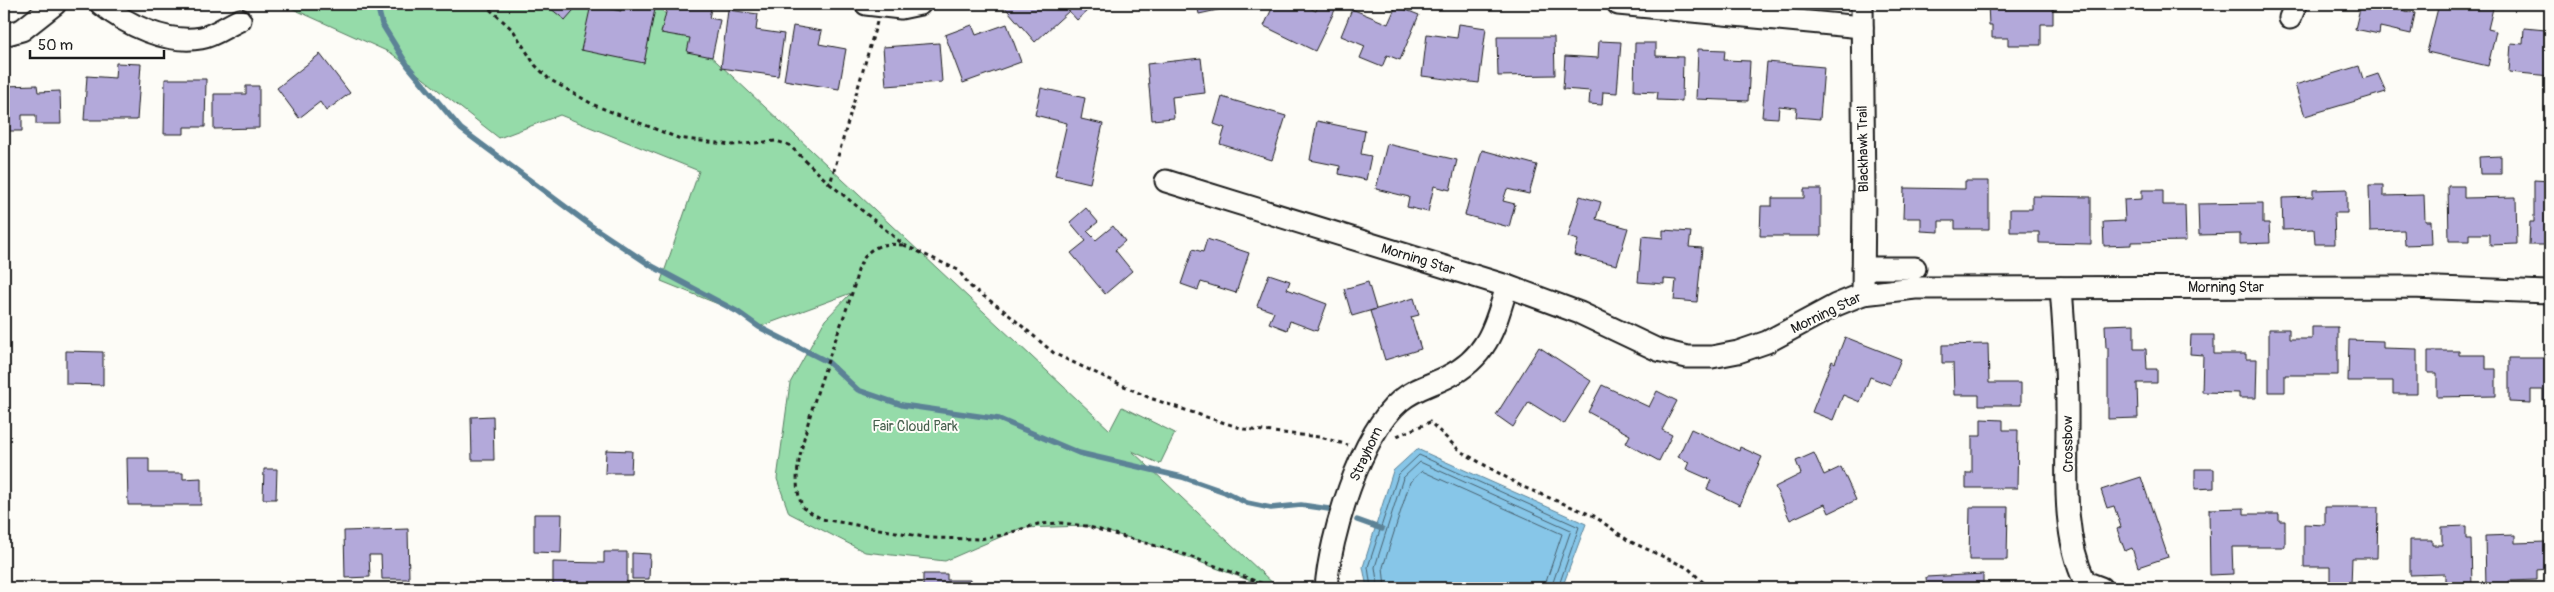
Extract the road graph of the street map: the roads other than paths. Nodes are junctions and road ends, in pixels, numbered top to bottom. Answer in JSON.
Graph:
{"nodes":[{"id":1,"x":55,"y":4,"type":"edge"},
{"id":2,"x":101,"y":4,"type":"edge"},
{"id":3,"x":920,"y":4,"type":"edge"},
{"id":4,"x":1618,"y":4,"type":"edge"},
{"id":5,"x":1862,"y":4,"type":"edge"},
{"id":6,"x":873,"y":6,"type":"edge"},
{"id":7,"x":240,"y":20,"type":"dead end"},
{"id":8,"x":1862,"y":27,"type":"junction"},
{"id":9,"x":4,"y":35,"type":"edge"},
{"id":10,"x":1166,"y":181,"type":"dead end"},
{"id":11,"x":1863,"y":268,"type":"junction"},
{"id":12,"x":1915,"y":268,"type":"dead end"},
{"id":13,"x":1507,"y":286,"type":"junction"},
{"id":14,"x":2061,"y":288,"type":"junction"},
{"id":15,"x":2550,"y":292,"type":"edge"},
{"id":16,"x":1863,"y":294,"type":"junction"},
{"id":17,"x":1326,"y":588,"type":"edge"},
{"id":18,"x":2101,"y":588,"type":"edge"}],
"edges":[{"from":1,"to":9,"type":"street"},
{"from":2,"to":7,"type":"street"},
{"from":3,"to":6,"type":"street"},
{"from":4,"to":8,"type":"street"},
{"from":5,"to":8,"type":"street","name":"Blackhawk Trail"},
{"from":8,"to":11,"type":"street","name":"Blackhawk Trail"},
{"from":10,"to":13,"type":"street","name":"Morning Star"},
{"from":11,"to":12,"type":"street"},
{"from":11,"to":16,"type":"street","name":"Blackhawk Trail"},
{"from":13,"to":16,"type":"street","name":"Morning Star"},
{"from":13,"to":17,"type":"street","name":"Strayhorn"},
{"from":14,"to":15,"type":"street","name":"Morning Star"},
{"from":14,"to":16,"type":"street","name":"Morning Star"},
{"from":14,"to":18,"type":"street","name":"Crossbow"}]}
